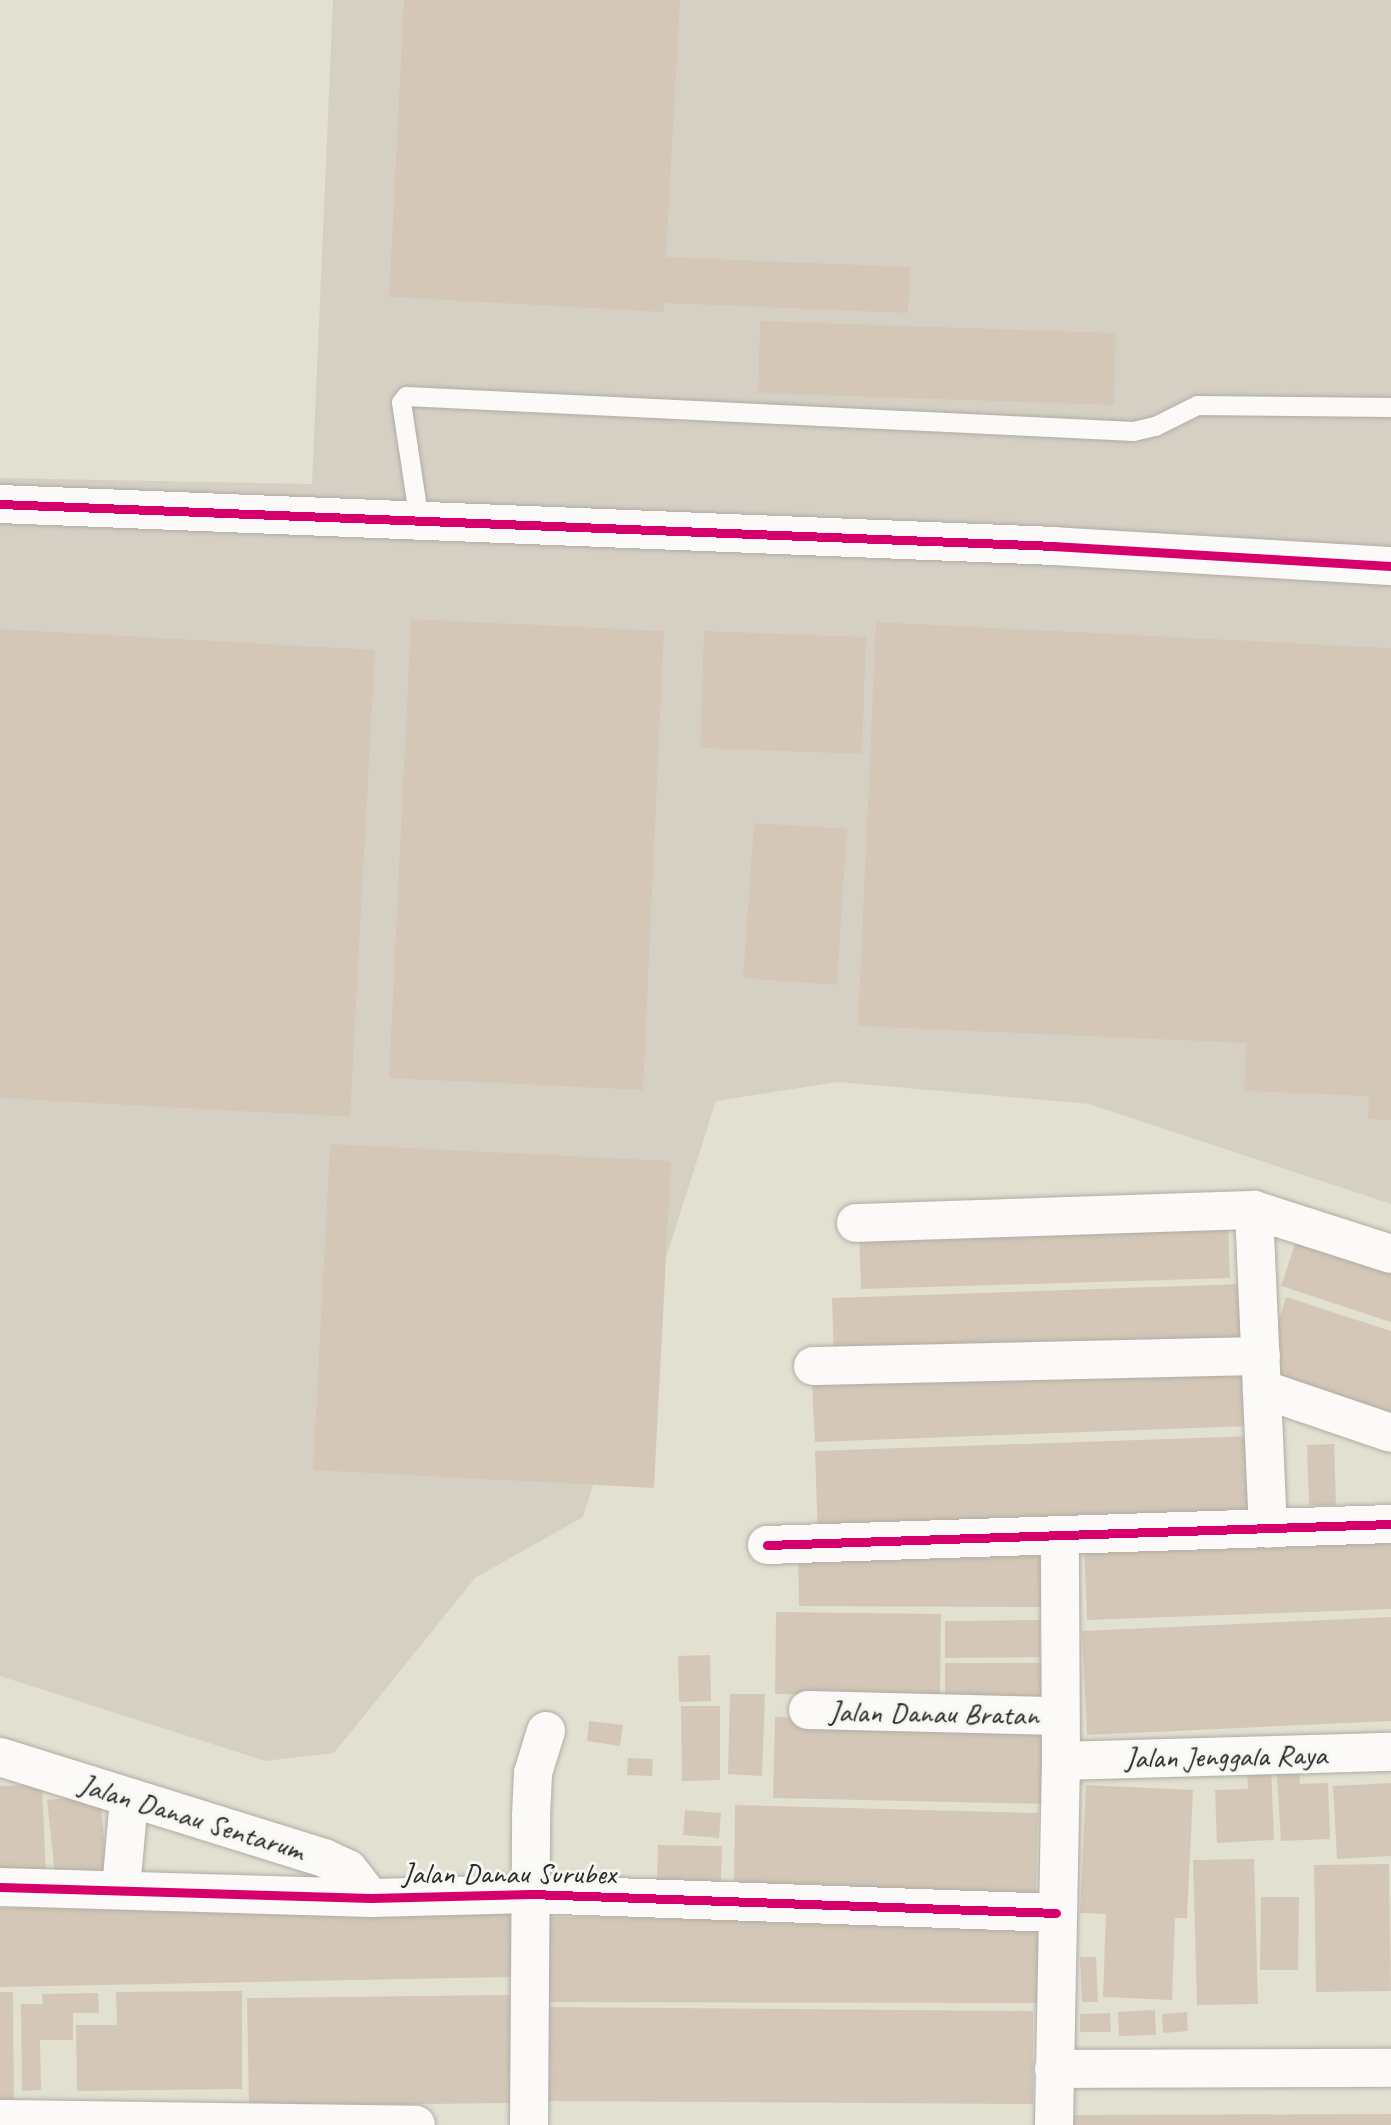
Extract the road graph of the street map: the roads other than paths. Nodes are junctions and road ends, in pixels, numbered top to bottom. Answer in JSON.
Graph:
{"nodes":[{"id":1,"x":1391,"y":407,"type":"edge"},
{"id":2,"x":0,"y":504,"type":"edge"},
{"id":3,"x":419,"y":521,"type":"junction"},
{"id":4,"x":1391,"y":566,"type":"edge"},
{"id":5,"x":1254,"y":1210,"type":"junction"},
{"id":6,"x":856,"y":1223,"type":"dead end"},
{"id":7,"x":1391,"y":1254,"type":"edge"},
{"id":8,"x":813,"y":1366,"type":"dead end"},
{"id":9,"x":1261,"y":1373,"type":"junction"},
{"id":10,"x":1391,"y":1433,"type":"edge"},
{"id":11,"x":1391,"y":1524,"type":"edge"},
{"id":12,"x":1268,"y":1528,"type":"junction"},
{"id":13,"x":1060,"y":1536,"type":"junction"},
{"id":14,"x":767,"y":1545,"type":"dead end"},
{"id":15,"x":808,"y":1710,"type":"dead end"},
{"id":16,"x":1060,"y":1716,"type":"junction"},
{"id":17,"x":546,"y":1731,"type":"dead end"},
{"id":18,"x":1391,"y":1752,"type":"edge"},
{"id":19,"x":0,"y":1757,"type":"edge"},
{"id":20,"x":1062,"y":1761,"type":"junction"},
{"id":21,"x":129,"y":1800,"type":"junction"},
{"id":22,"x":0,"y":1887,"type":"edge"},
{"id":23,"x":121,"y":1889,"type":"junction"},
{"id":24,"x":531,"y":1894,"type":"junction"},
{"id":25,"x":371,"y":1898,"type":"junction"},
{"id":26,"x":1056,"y":1913,"type":"junction"},
{"id":27,"x":1391,"y":2068,"type":"edge"},
{"id":28,"x":1054,"y":2069,"type":"junction"},
{"id":29,"x":0,"y":2119,"type":"edge"},
{"id":30,"x":416,"y":2125,"type":"edge"},
{"id":31,"x":529,"y":2125,"type":"edge"},
{"id":32,"x":1054,"y":2125,"type":"edge"}],
"edges":[{"from":1,"to":3,"type":"lane"},
{"from":2,"to":3,"type":"street"},
{"from":3,"to":4,"type":"street"},
{"from":5,"to":6,"type":"street"},
{"from":5,"to":7,"type":"street"},
{"from":5,"to":9,"type":"street"},
{"from":8,"to":9,"type":"street"},
{"from":9,"to":10,"type":"street"},
{"from":9,"to":12,"type":"street"},
{"from":11,"to":12,"type":"street"},
{"from":12,"to":13,"type":"street"},
{"from":13,"to":14,"type":"street"},
{"from":13,"to":16,"type":"street"},
{"from":15,"to":16,"type":"street","name":"Jalan Danau Bratan"},
{"from":16,"to":20,"type":"street"},
{"from":17,"to":24,"type":"street"},
{"from":18,"to":20,"type":"street","name":"Jalan Jenggala Raya"},
{"from":19,"to":21,"type":"street","name":"Jalan Danau Sentarum"},
{"from":20,"to":26,"type":"street"},
{"from":21,"to":23,"type":"street"},
{"from":21,"to":25,"type":"street","name":"Jalan Danau Sentarum"},
{"from":22,"to":23,"type":"street","name":"Jalan Danau Surubex"},
{"from":23,"to":25,"type":"street","name":"Jalan Danau Surubex"},
{"from":24,"to":25,"type":"street","name":"Jalan Danau Surubex"},
{"from":24,"to":26,"type":"street","name":"Jalan Danau Surubex"},
{"from":24,"to":31,"type":"street"},
{"from":26,"to":28,"type":"street"},
{"from":27,"to":28,"type":"street"},
{"from":28,"to":32,"type":"street"},
{"from":29,"to":30,"type":"street"}]}
